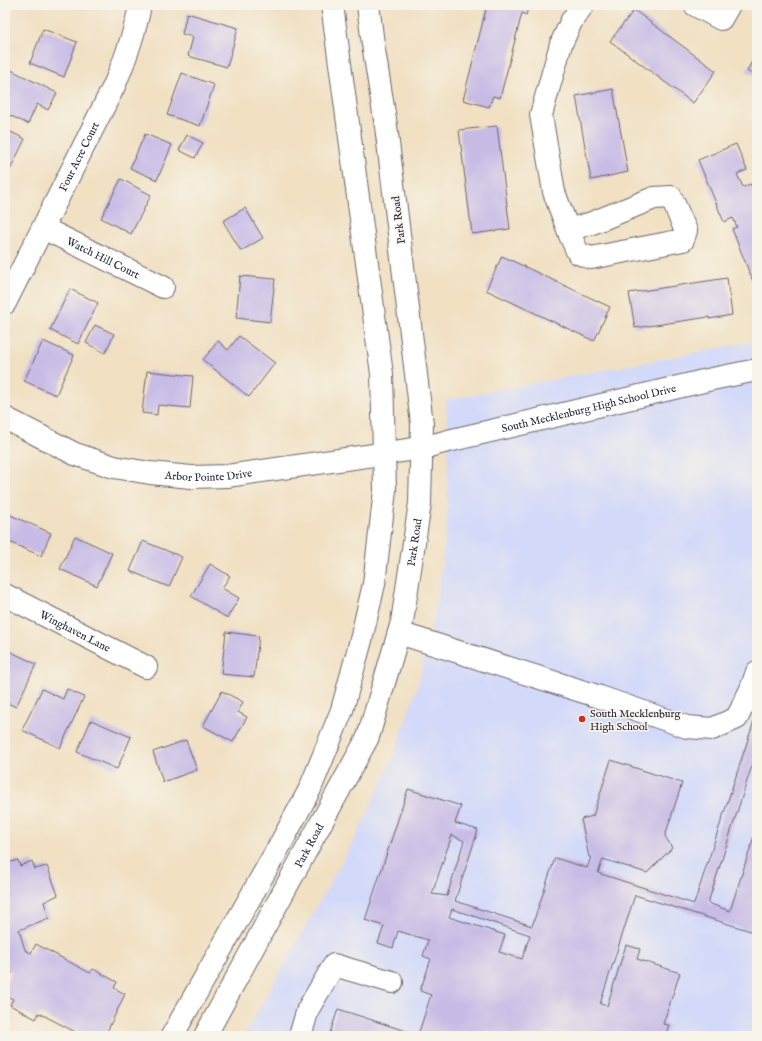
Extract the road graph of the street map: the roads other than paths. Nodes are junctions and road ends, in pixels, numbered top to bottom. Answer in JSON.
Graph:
{"nodes":[{"id":1,"x":140,"y":5,"type":"edge"},
{"id":2,"x":332,"y":5,"type":"edge"},
{"id":3,"x":368,"y":5,"type":"edge"},
{"id":4,"x":583,"y":5,"type":"edge"},
{"id":5,"x":695,"y":5,"type":"edge"},
{"id":6,"x":729,"y":5,"type":"edge"},
{"id":7,"x":43,"y":228,"type":"junction"},
{"id":8,"x":570,"y":235,"type":"junction"},
{"id":9,"x":163,"y":287,"type":"dead end"},
{"id":10,"x":5,"y":303,"type":"edge"},
{"id":11,"x":757,"y":370,"type":"edge"},
{"id":12,"x":5,"y":418,"type":"edge"},
{"id":13,"x":422,"y":448,"type":"junction"},
{"id":14,"x":384,"y":453,"type":"junction"},
{"id":15,"x":5,"y":595,"type":"edge"},
{"id":16,"x":399,"y":633,"type":"junction"},
{"id":17,"x":146,"y":667,"type":"dead end"},
{"id":18,"x":757,"y":672,"type":"edge"},
{"id":19,"x":392,"y":982,"type":"dead end"},
{"id":20,"x":172,"y":1036,"type":"edge"},
{"id":21,"x":206,"y":1036,"type":"edge"},
{"id":22,"x":300,"y":1036,"type":"edge"}],
"edges":[{"from":1,"to":7,"type":"main road","name":"Four Acre Court"},
{"from":2,"to":14,"type":"main road"},
{"from":3,"to":13,"type":"main road","name":"Park Road"},
{"from":4,"to":8,"type":"main road"},
{"from":5,"to":6,"type":"main road"},
{"from":7,"to":9,"type":"main road","name":"Watch Hill Court"},
{"from":7,"to":10,"type":"main road","name":"Four Acre Court"},
{"from":8,"to":8,"type":"main road"},
{"from":11,"to":13,"type":"main road","name":"South Mecklenburg High School Drive"},
{"from":12,"to":14,"type":"main road","name":"Arbor Pointe Drive"},
{"from":13,"to":14,"type":"main road","name":"Arbor Pointe Drive"},
{"from":13,"to":16,"type":"main road","name":"Park Road"},
{"from":14,"to":20,"type":"main road"},
{"from":15,"to":17,"type":"main road","name":"Winghaven Lane"},
{"from":16,"to":18,"type":"main road"},
{"from":16,"to":21,"type":"main road","name":"Park Road"},
{"from":19,"to":22,"type":"main road"}]}
